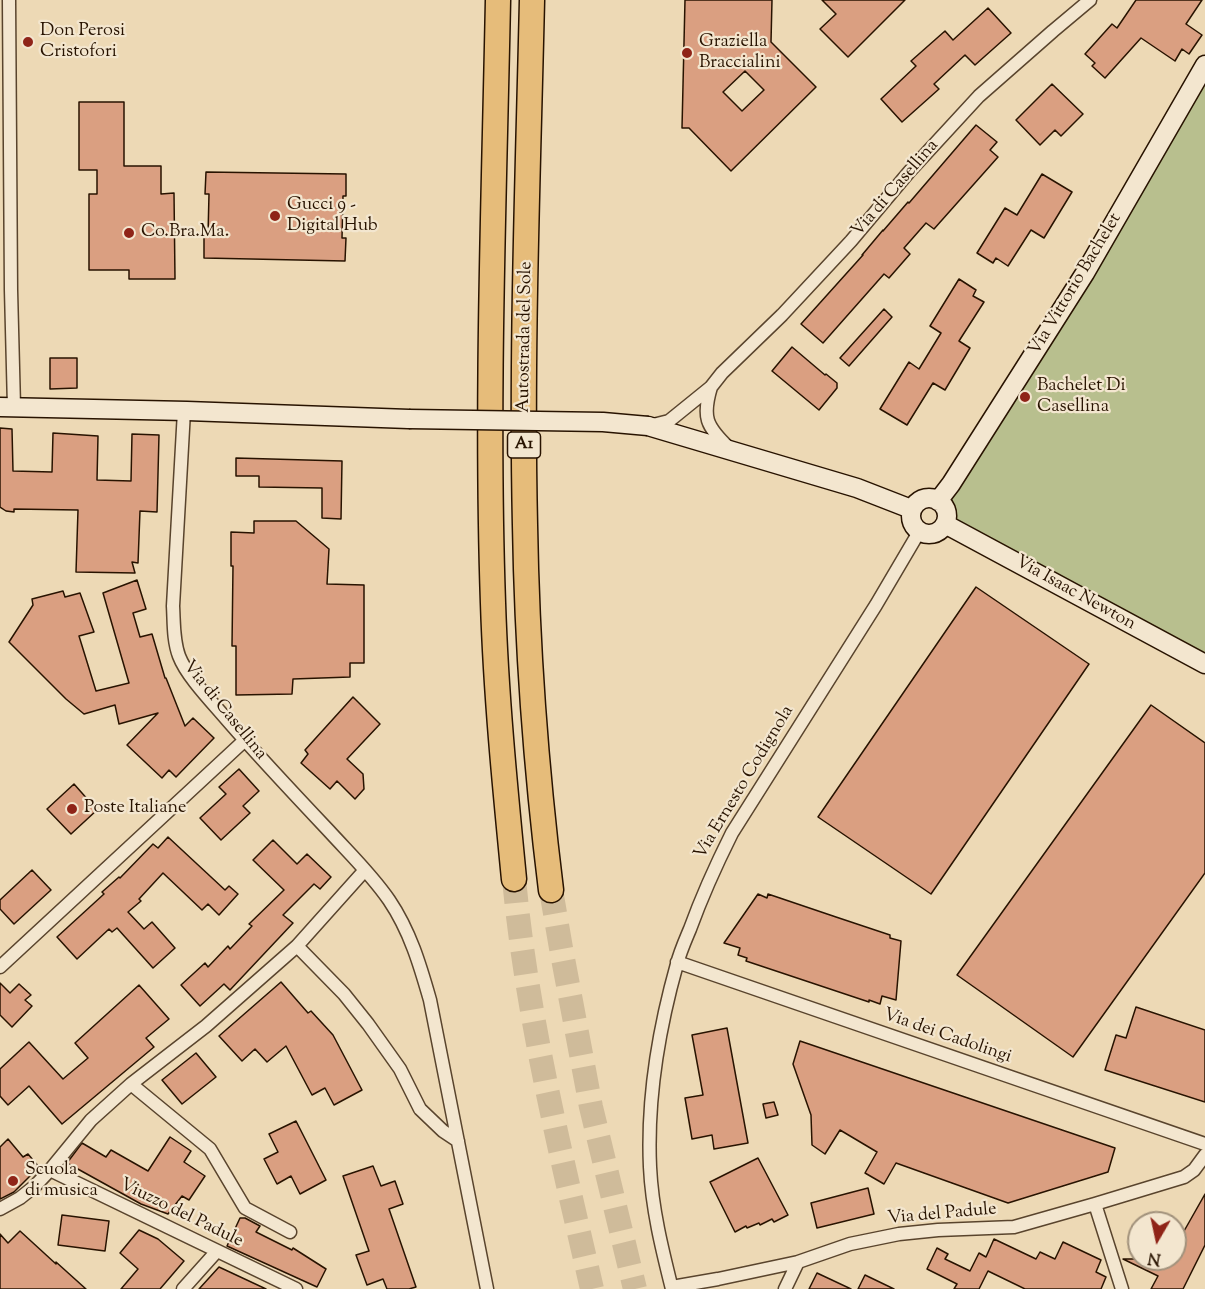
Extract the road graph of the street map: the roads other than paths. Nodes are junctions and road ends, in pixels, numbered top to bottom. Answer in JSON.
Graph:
{"nodes":[{"id":1,"x":9,"y":0,"type":"edge"},
{"id":2,"x":498,"y":0,"type":"edge"},
{"id":3,"x":532,"y":0,"type":"edge"},
{"id":4,"x":1090,"y":0,"type":"edge"},
{"id":5,"x":1205,"y":65,"type":"edge"},
{"id":6,"x":5,"y":287,"type":"edge"},
{"id":7,"x":711,"y":387,"type":"junction"},
{"id":8,"x":7,"y":407,"type":"edge"},
{"id":9,"x":184,"y":411,"type":"junction"},
{"id":10,"x":648,"y":426,"type":"junction"},
{"id":11,"x":732,"y":451,"type":"junction"},
{"id":12,"x":939,"y":501,"type":"junction"},
{"id":13,"x":911,"y":509,"type":"junction"},
{"id":14,"x":945,"y":524,"type":"junction"},
{"id":15,"x":919,"y":532,"type":"junction"},
{"id":16,"x":1205,"y":664,"type":"edge"},
{"id":17,"x":245,"y":740,"type":"junction"},
{"id":18,"x":365,"y":870,"type":"junction"},
{"id":19,"x":514,"y":879,"type":"tunnel mouth"},
{"id":20,"x":551,"y":890,"type":"tunnel mouth"},
{"id":21,"x":297,"y":946,"type":"junction"},
{"id":22,"x":677,"y":962,"type":"junction"},
{"id":23,"x":0,"y":967,"type":"edge"},
{"id":24,"x":131,"y":1084,"type":"junction"},
{"id":25,"x":458,"y":1141,"type":"junction"},
{"id":26,"x":1205,"y":1144,"type":"edge"},
{"id":27,"x":1205,"y":1155,"type":"edge"},
{"id":28,"x":50,"y":1170,"type":"junction"},
{"id":29,"x":1095,"y":1204,"type":"junction"},
{"id":30,"x":0,"y":1209,"type":"edge"},
{"id":31,"x":290,"y":1232,"type":"dead end"},
{"id":32,"x":217,"y":1251,"type":"junction"},
{"id":33,"x":798,"y":1262,"type":"junction"},
{"id":34,"x":485,"y":1288,"type":"edge"},
{"id":35,"x":672,"y":1288,"type":"edge"},
{"id":36,"x":183,"y":1289,"type":"edge"},
{"id":37,"x":296,"y":1289,"type":"edge"},
{"id":38,"x":785,"y":1289,"type":"edge"},
{"id":39,"x":1122,"y":1289,"type":"edge"}],
"edges":[{"from":1,"to":6,"type":"street"},
{"from":2,"to":19,"type":"highway","name":"Autostrada del Sole","number":"A1"},
{"from":3,"to":20,"type":"highway","name":"Autostrada del Sole","number":"A1"},
{"from":4,"to":7,"type":"street","name":"Via di Casellina"},
{"from":5,"to":12,"type":"street","name":"Via Vittorio Bachelet"},
{"from":6,"to":8,"type":"street"},
{"from":7,"to":10,"type":"street","name":"Via di Casellina"},
{"from":7,"to":11,"type":"street"},
{"from":8,"to":9,"type":"street"},
{"from":9,"to":10,"type":"street","name":"Via di Casellina","bridge":true},
{"from":9,"to":17,"type":"street","name":"Via di Casellina"},
{"from":10,"to":11,"type":"street"},
{"from":11,"to":13,"type":"street"},
{"from":12,"to":13,"type":"street"},
{"from":12,"to":14,"type":"street"},
{"from":13,"to":15,"type":"street"},
{"from":14,"to":15,"type":"street"},
{"from":14,"to":16,"type":"street","name":"Via Isaac Newton"},
{"from":15,"to":22,"type":"street","name":"Via Ernesto Codignola"},
{"from":17,"to":18,"type":"street","name":"Via di Casellina"},
{"from":17,"to":23,"type":"street"},
{"from":18,"to":21,"type":"street"},
{"from":18,"to":25,"type":"street","name":"Via di Casellina"},
{"from":21,"to":24,"type":"street"},
{"from":21,"to":25,"type":"street"},
{"from":22,"to":26,"type":"street","name":"Via dei Cadolingi"},
{"from":22,"to":35,"type":"street","name":"Via Ernesto Codignola"},
{"from":24,"to":28,"type":"street"},
{"from":24,"to":31,"type":"street"},
{"from":25,"to":34,"type":"street","name":"Via di Casellina"},
{"from":27,"to":29,"type":"street","name":"Via del Padule"},
{"from":28,"to":30,"type":"street"},
{"from":28,"to":32,"type":"street","name":"Viuzzo del Padule"},
{"from":29,"to":33,"type":"street","name":"Via del Padule"},
{"from":29,"to":39,"type":"street"},
{"from":32,"to":36,"type":"street"},
{"from":32,"to":37,"type":"street","name":"Viuzzo del Padule"},
{"from":33,"to":35,"type":"street","name":"Via del Padule"},
{"from":33,"to":38,"type":"street"}]}
